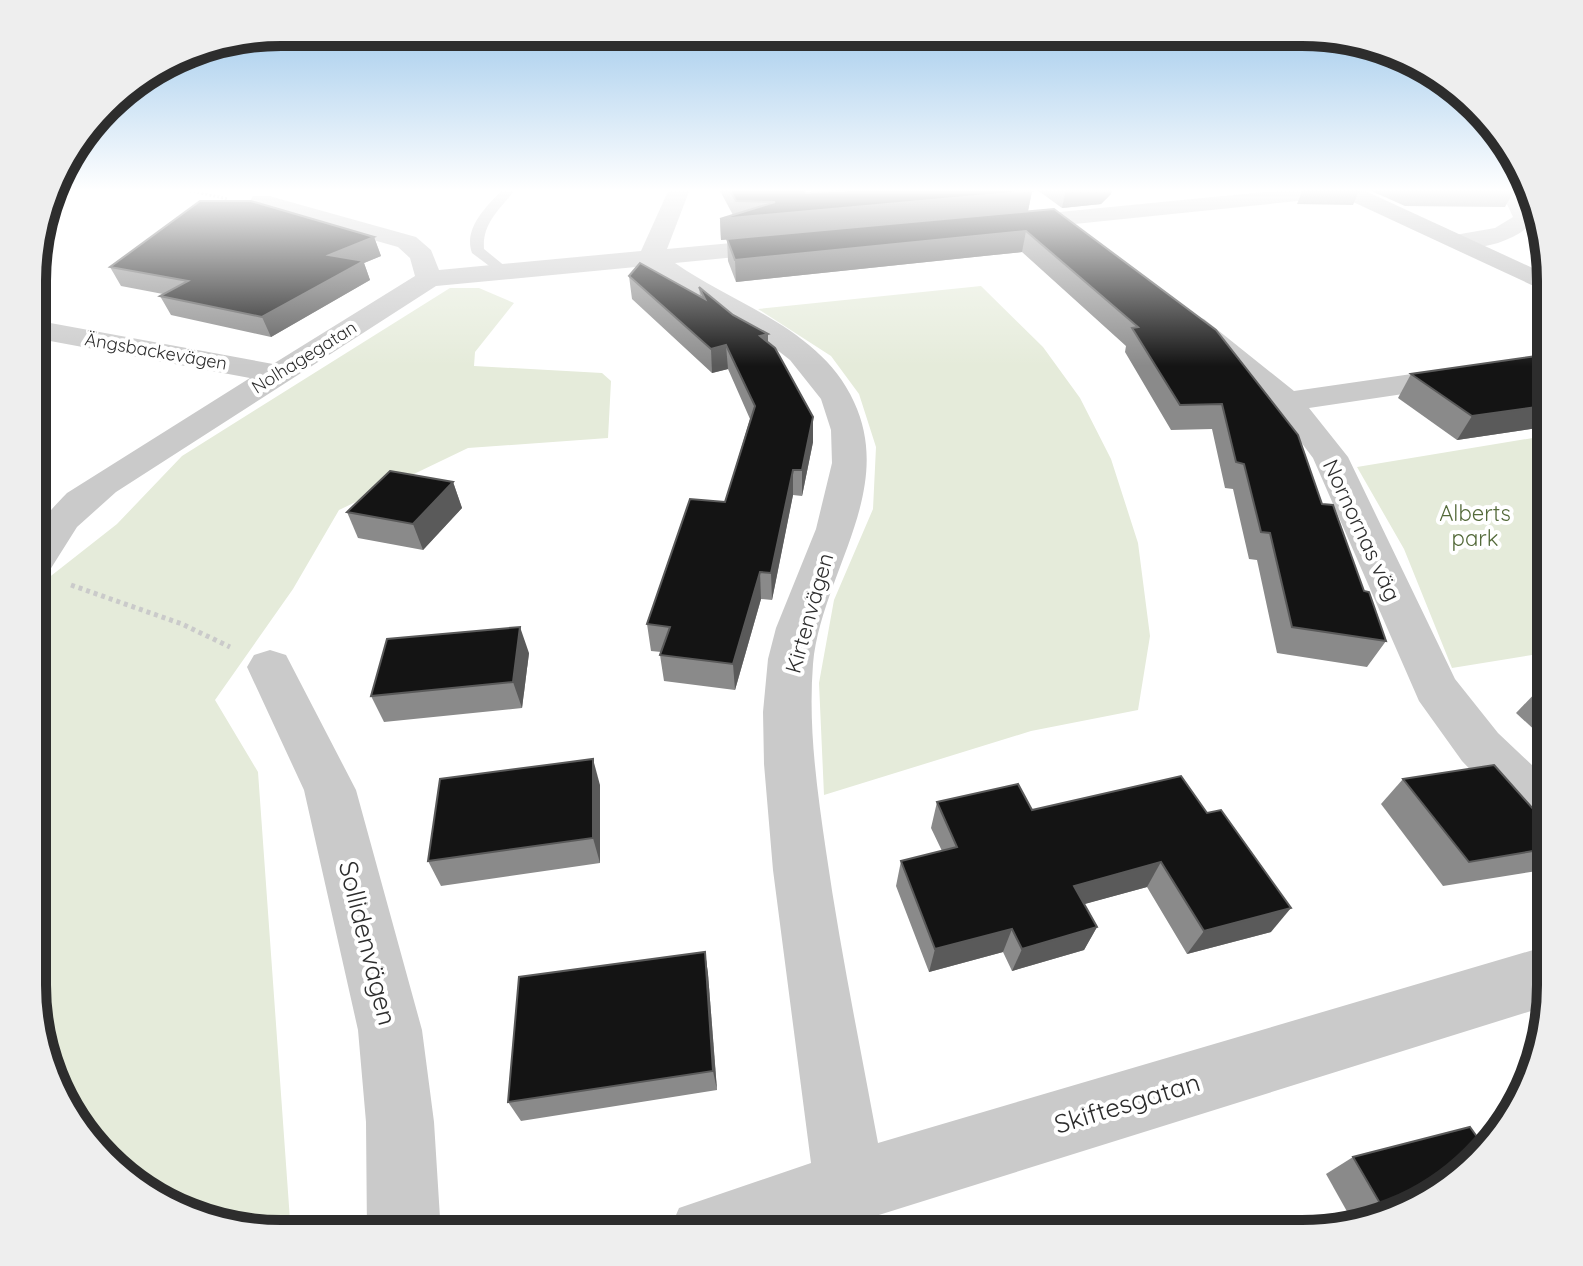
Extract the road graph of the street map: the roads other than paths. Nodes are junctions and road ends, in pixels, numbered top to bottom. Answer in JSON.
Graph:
{"nodes":[{"id":1,"x":414,"y":248,"type":"edge"},
{"id":2,"x":477,"y":248,"type":"edge"},
{"id":3,"x":655,"y":248,"type":"edge"},
{"id":4,"x":754,"y":248,"type":"edge"},
{"id":5,"x":1473,"y":248,"type":"edge"},
{"id":6,"x":651,"y":258,"type":"junction"},
{"id":7,"x":504,"y":272,"type":"junction"},
{"id":8,"x":429,"y":279,"type":"junction"},
{"id":9,"x":1537,"y":279,"type":"edge"},
{"id":10,"x":1176,"y":312,"type":"edge"},
{"id":11,"x":46,"y":331,"type":"edge"},
{"id":12,"x":1537,"y":365,"type":"edge"},
{"id":13,"x":278,"y":374,"type":"junction"},
{"id":14,"x":1287,"y":402,"type":"junction"},
{"id":15,"x":46,"y":545,"type":"edge"},
{"id":16,"x":270,"y":667,"type":"road end"},
{"id":17,"x":1536,"y":803,"type":"edge"},
{"id":18,"x":1536,"y":979,"type":"edge"},
{"id":19,"x":850,"y":1187,"type":"junction"},
{"id":20,"x":403,"y":1219,"type":"edge"},
{"id":21,"x":750,"y":1219,"type":"edge"}],
"edges":[{"from":1,"to":8,"type":"street"},
{"from":2,"to":7,"type":"lane"},
{"from":3,"to":6,"type":"street"},
{"from":4,"to":6,"type":"street"},
{"from":5,"to":9,"type":"street"},
{"from":6,"to":7,"type":"street"},
{"from":6,"to":19,"type":"street","name":"Kirtenvägen"},
{"from":7,"to":8,"type":"street"},
{"from":8,"to":13,"type":"street","name":"Nolhagegatan"},
{"from":10,"to":14,"type":"street","name":"Nornornas väg"},
{"from":11,"to":13,"type":"street","name":"Ängsbackevägen"},
{"from":12,"to":14,"type":"street"},
{"from":13,"to":15,"type":"street","name":"Nolhagegatan"},
{"from":14,"to":17,"type":"street","name":"Nornornas väg"},
{"from":16,"to":20,"type":"street","name":"Sollidenvägen"},
{"from":18,"to":19,"type":"street","name":"Skiftesgatan"},
{"from":19,"to":21,"type":"street","name":"Skiftesgatan"}]}
